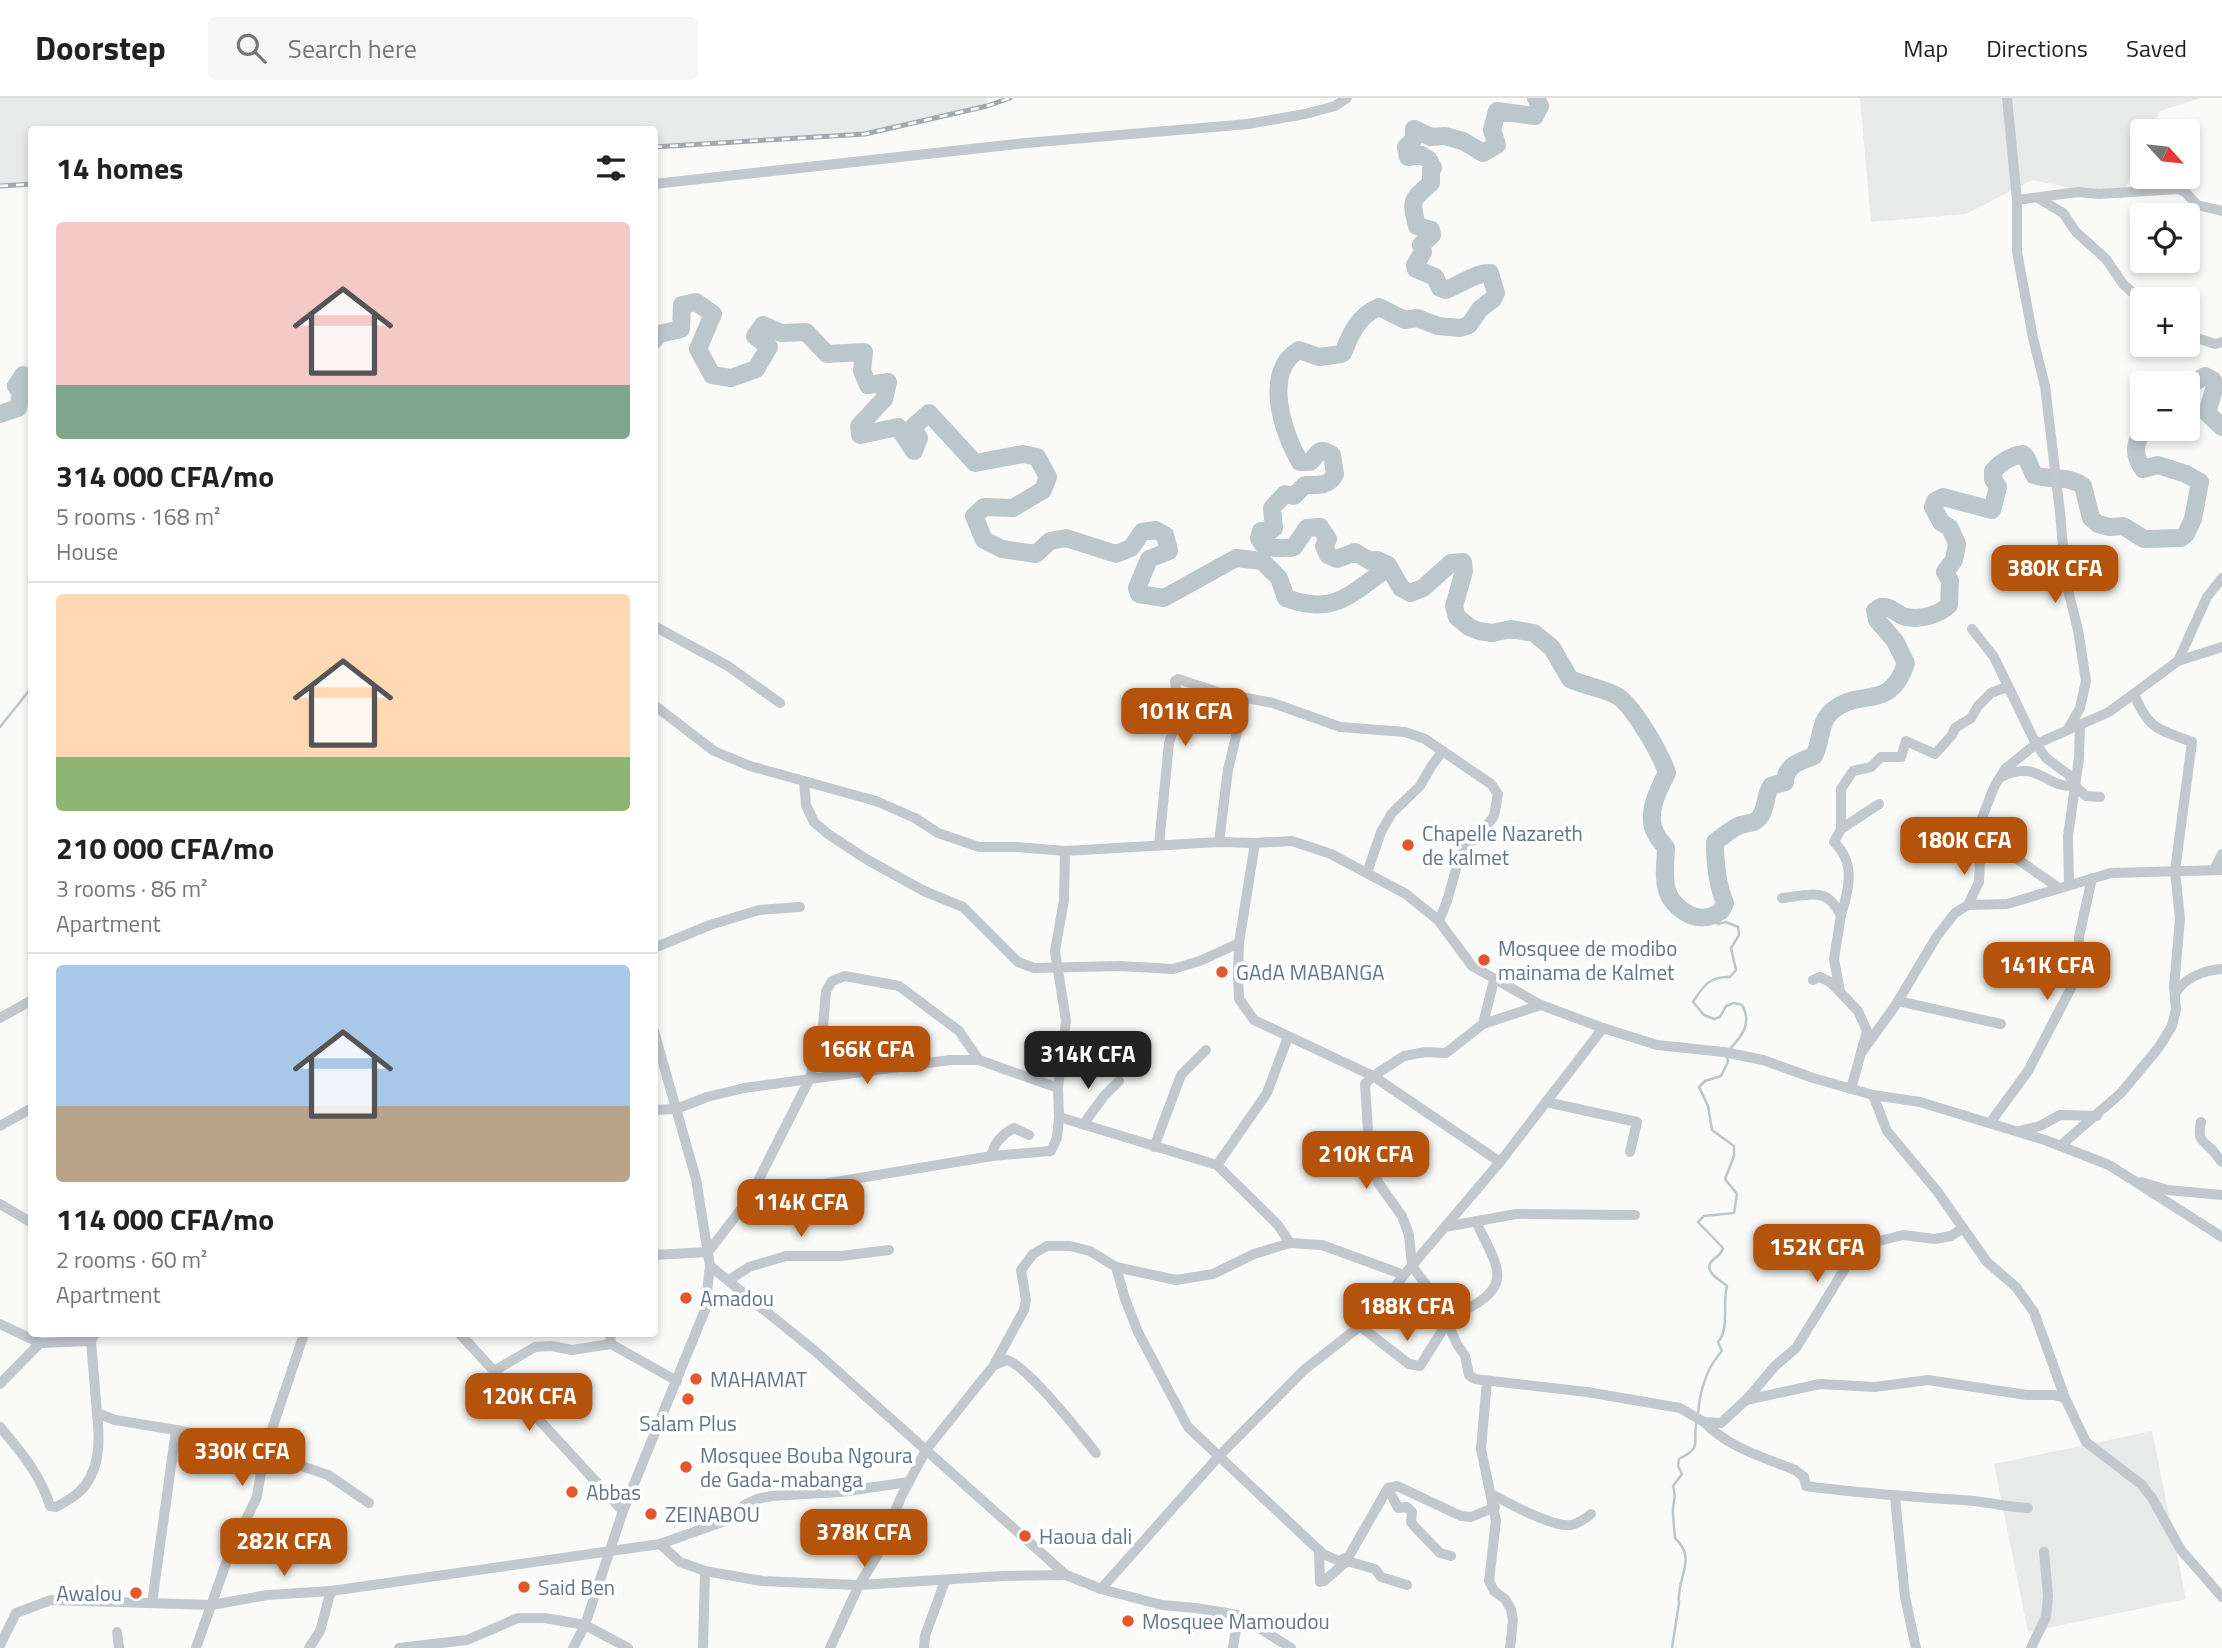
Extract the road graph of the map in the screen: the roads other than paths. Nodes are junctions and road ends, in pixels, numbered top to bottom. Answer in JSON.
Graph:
{"nodes":[{"id":1,"x":1347,"y":98,"type":"edge"},
{"id":2,"x":2007,"y":98,"type":"edge"},
{"id":3,"x":658,"y":184,"type":"edge"},
{"id":4,"x":2038,"y":198,"type":"junction"},
{"id":5,"x":2017,"y":200,"type":"junction"},
{"id":6,"x":2222,"y":211,"type":"edge"},
{"id":7,"x":2130,"y":290,"type":"edge"},
{"id":8,"x":2200,"y":339,"type":"edge"},
{"id":9,"x":2222,"y":342,"type":"edge"},
{"id":10,"x":2222,"y":578,"type":"edge"},
{"id":11,"x":658,"y":628,"type":"edge"},
{"id":12,"x":1972,"y":629,"type":"dead end"},
{"id":13,"x":2222,"y":647,"type":"edge"},
{"id":14,"x":2178,"y":661,"type":"junction"},
{"id":15,"x":2010,"y":690,"type":"junction"},
{"id":16,"x":2134,"y":694,"type":"junction"},
{"id":17,"x":1245,"y":699,"type":"junction"},
{"id":18,"x":780,"y":703,"type":"dead end"},
{"id":19,"x":658,"y":708,"type":"edge"},
{"id":20,"x":2080,"y":723,"type":"junction"},
{"id":21,"x":2068,"y":729,"type":"junction"},
{"id":22,"x":2036,"y":744,"type":"junction"},
{"id":23,"x":1443,"y":751,"type":"junction"},
{"id":24,"x":1999,"y":779,"type":"junction"},
{"id":25,"x":804,"y":781,"type":"junction"},
{"id":26,"x":2075,"y":786,"type":"junction"},
{"id":27,"x":2100,"y":797,"type":"dead end"},
{"id":28,"x":1880,"y":804,"type":"dead end"},
{"id":29,"x":1982,"y":818,"type":"junction"},
{"id":30,"x":1842,"y":829,"type":"junction"},
{"id":31,"x":1219,"y":842,"type":"junction"},
{"id":32,"x":1255,"y":843,"type":"junction"},
{"id":33,"x":1158,"y":845,"type":"junction"},
{"id":34,"x":1065,"y":851,"type":"junction"},
{"id":35,"x":2222,"y":854,"type":"edge"},
{"id":36,"x":2218,"y":870,"type":"edge"},
{"id":37,"x":2175,"y":871,"type":"junction"},
{"id":38,"x":1367,"y":873,"type":"junction"},
{"id":39,"x":2092,"y":878,"type":"junction"},
{"id":40,"x":2064,"y":886,"type":"junction"},
{"id":41,"x":1782,"y":898,"type":"dead end"},
{"id":42,"x":1968,"y":905,"type":"junction"},
{"id":43,"x":800,"y":906,"type":"dead end"},
{"id":44,"x":1842,"y":915,"type":"junction"},
{"id":45,"x":1439,"y":921,"type":"junction"},
{"id":46,"x":1239,"y":943,"type":"junction"},
{"id":47,"x":658,"y":946,"type":"edge"},
{"id":48,"x":1056,"y":968,"type":"junction"},
{"id":49,"x":2222,"y":969,"type":"edge"},
{"id":50,"x":1494,"y":980,"type":"junction"},
{"id":51,"x":1813,"y":980,"type":"dead end"},
{"id":52,"x":1840,"y":992,"type":"junction"},
{"id":53,"x":2175,"y":994,"type":"junction"},
{"id":54,"x":1898,"y":1001,"type":"junction"},
{"id":55,"x":28,"y":1002,"type":"edge"},
{"id":56,"x":1541,"y":1005,"type":"junction"},
{"id":57,"x":0,"y":1018,"type":"edge"},
{"id":58,"x":1483,"y":1024,"type":"junction"},
{"id":59,"x":2001,"y":1024,"type":"dead end"},
{"id":60,"x":1603,"y":1028,"type":"junction"},
{"id":61,"x":1288,"y":1037,"type":"junction"},
{"id":62,"x":658,"y":1045,"type":"edge"},
{"id":63,"x":1206,"y":1050,"type":"dead end"},
{"id":64,"x":1861,"y":1053,"type":"junction"},
{"id":65,"x":979,"y":1060,"type":"junction"},
{"id":66,"x":1373,"y":1076,"type":"junction"},
{"id":67,"x":810,"y":1078,"type":"junction"},
{"id":68,"x":1119,"y":1081,"type":"dead end"},
{"id":69,"x":1058,"y":1088,"type":"junction"},
{"id":70,"x":1851,"y":1089,"type":"junction"},
{"id":71,"x":1873,"y":1095,"type":"junction"},
{"id":72,"x":1546,"y":1102,"type":"junction"},
{"id":73,"x":676,"y":1109,"type":"junction"},
{"id":74,"x":28,"y":1110,"type":"edge"},
{"id":75,"x":658,"y":1110,"type":"edge"},
{"id":76,"x":2097,"y":1116,"type":"junction"},
{"id":77,"x":1059,"y":1117,"type":"junction"},
{"id":78,"x":2201,"y":1122,"type":"dead end"},
{"id":79,"x":1084,"y":1123,"type":"junction"},
{"id":80,"x":1990,"y":1123,"type":"junction"},
{"id":81,"x":0,"y":1126,"type":"edge"},
{"id":82,"x":2017,"y":1131,"type":"junction"},
{"id":83,"x":1029,"y":1135,"type":"dead end"},
{"id":84,"x":2060,"y":1146,"type":"junction"},
{"id":85,"x":1154,"y":1147,"type":"junction"},
{"id":86,"x":1630,"y":1152,"type":"dead end"},
{"id":87,"x":992,"y":1156,"type":"junction"},
{"id":88,"x":1500,"y":1162,"type":"junction"},
{"id":89,"x":2222,"y":1162,"type":"edge"},
{"id":90,"x":1217,"y":1165,"type":"junction"},
{"id":91,"x":2129,"y":1178,"type":"junction"},
{"id":92,"x":2222,"y":1195,"type":"edge"},
{"id":93,"x":749,"y":1199,"type":"junction"},
{"id":94,"x":0,"y":1204,"type":"edge"},
{"id":95,"x":1635,"y":1215,"type":"dead end"},
{"id":96,"x":28,"y":1221,"type":"edge"},
{"id":97,"x":1476,"y":1221,"type":"junction"},
{"id":98,"x":1445,"y":1227,"type":"junction"},
{"id":99,"x":1963,"y":1228,"type":"junction"},
{"id":100,"x":2222,"y":1237,"type":"edge"},
{"id":101,"x":1290,"y":1243,"type":"junction"},
{"id":102,"x":889,"y":1250,"type":"dead end"},
{"id":103,"x":708,"y":1252,"type":"junction"},
{"id":104,"x":658,"y":1255,"type":"edge"},
{"id":105,"x":710,"y":1266,"type":"junction"},
{"id":106,"x":1116,"y":1267,"type":"junction"},
{"id":107,"x":1408,"y":1271,"type":"junction"},
{"id":108,"x":729,"y":1280,"type":"junction"},
{"id":109,"x":1436,"y":1298,"type":"junction"},
{"id":110,"x":1373,"y":1316,"type":"junction"},
{"id":111,"x":1447,"y":1323,"type":"junction"},
{"id":112,"x":0,"y":1324,"type":"edge"},
{"id":113,"x":1361,"y":1327,"type":"junction"},
{"id":114,"x":93,"y":1337,"type":"edge"},
{"id":115,"x":303,"y":1337,"type":"edge"},
{"id":116,"x":463,"y":1337,"type":"edge"},
{"id":117,"x":610,"y":1339,"type":"edge"},
{"id":118,"x":40,"y":1343,"type":"junction"},
{"id":119,"x":994,"y":1365,"type":"junction"},
{"id":120,"x":494,"y":1371,"type":"junction"},
{"id":121,"x":677,"y":1381,"type":"junction"},
{"id":122,"x":1487,"y":1381,"type":"junction"},
{"id":123,"x":0,"y":1384,"type":"edge"},
{"id":124,"x":2065,"y":1398,"type":"junction"},
{"id":125,"x":1746,"y":1400,"type":"junction"},
{"id":126,"x":97,"y":1413,"type":"junction"},
{"id":127,"x":1699,"y":1418,"type":"junction"},
{"id":128,"x":0,"y":1427,"type":"edge"},
{"id":129,"x":176,"y":1430,"type":"junction"},
{"id":130,"x":926,"y":1450,"type":"junction"},
{"id":131,"x":264,"y":1453,"type":"junction"},
{"id":132,"x":1096,"y":1453,"type":"dead end"},
{"id":133,"x":1219,"y":1456,"type":"junction"},
{"id":134,"x":909,"y":1482,"type":"junction"},
{"id":135,"x":1388,"y":1488,"type":"junction"},
{"id":136,"x":1492,"y":1494,"type":"junction"},
{"id":137,"x":1895,"y":1497,"type":"junction"},
{"id":138,"x":369,"y":1503,"type":"dead end"},
{"id":139,"x":1509,"y":1503,"type":"junction"},
{"id":140,"x":2028,"y":1508,"type":"dead end"},
{"id":141,"x":1495,"y":1509,"type":"junction"},
{"id":142,"x":622,"y":1511,"type":"junction"},
{"id":143,"x":1591,"y":1514,"type":"dead end"},
{"id":144,"x":660,"y":1544,"type":"junction"},
{"id":145,"x":610,"y":1550,"type":"junction"},
{"id":146,"x":1319,"y":1550,"type":"junction"},
{"id":147,"x":2044,"y":1552,"type":"dead end"},
{"id":148,"x":1451,"y":1556,"type":"dead end"},
{"id":149,"x":705,"y":1571,"type":"junction"},
{"id":150,"x":1066,"y":1576,"type":"junction"},
{"id":151,"x":945,"y":1581,"type":"junction"},
{"id":152,"x":859,"y":1585,"type":"junction"},
{"id":153,"x":1407,"y":1586,"type":"dead end"},
{"id":154,"x":1101,"y":1589,"type":"junction"},
{"id":155,"x":331,"y":1591,"type":"junction"},
{"id":156,"x":2222,"y":1597,"type":"edge"},
{"id":157,"x":152,"y":1602,"type":"junction"},
{"id":158,"x":212,"y":1605,"type":"junction"},
{"id":159,"x":16,"y":1613,"type":"junction"},
{"id":160,"x":1238,"y":1615,"type":"junction"},
{"id":161,"x":0,"y":1622,"type":"edge"},
{"id":162,"x":585,"y":1625,"type":"junction"},
{"id":163,"x":117,"y":1632,"type":"dead end"},
{"id":164,"x":0,"y":1646,"type":"edge"},
{"id":165,"x":1288,"y":1647,"type":"edge"},
{"id":166,"x":119,"y":1648,"type":"edge"},
{"id":167,"x":196,"y":1648,"type":"edge"},
{"id":168,"x":309,"y":1648,"type":"edge"},
{"id":169,"x":401,"y":1648,"type":"edge"},
{"id":170,"x":573,"y":1648,"type":"edge"},
{"id":171,"x":628,"y":1648,"type":"edge"},
{"id":172,"x":703,"y":1648,"type":"edge"},
{"id":173,"x":830,"y":1648,"type":"edge"},
{"id":174,"x":924,"y":1648,"type":"edge"},
{"id":175,"x":1233,"y":1648,"type":"edge"},
{"id":176,"x":1510,"y":1648,"type":"edge"},
{"id":177,"x":1916,"y":1648,"type":"edge"},
{"id":178,"x":2031,"y":1648,"type":"edge"}],
"edges":[{"from":1,"to":3,"type":"street"},
{"from":2,"to":5,"type":"street"},
{"from":4,"to":5,"type":"street"},
{"from":4,"to":6,"type":"street"},
{"from":4,"to":7,"type":"street"},
{"from":5,"to":21,"type":"street"},
{"from":8,"to":9,"type":"street"},
{"from":10,"to":14,"type":"street"},
{"from":11,"to":18,"type":"street"},
{"from":12,"to":15,"type":"street"},
{"from":13,"to":14,"type":"street"},
{"from":14,"to":16,"type":"street"},
{"from":15,"to":22,"type":"street"},
{"from":15,"to":30,"type":"street"},
{"from":16,"to":20,"type":"street"},
{"from":16,"to":37,"type":"street"},
{"from":17,"to":23,"type":"street"},
{"from":17,"to":31,"type":"street"},
{"from":17,"to":33,"type":"street"},
{"from":19,"to":25,"type":"street"},
{"from":20,"to":21,"type":"street"},
{"from":20,"to":26,"type":"street"},
{"from":21,"to":22,"type":"street"},
{"from":22,"to":24,"type":"street"},
{"from":22,"to":26,"type":"street"},
{"from":23,"to":38,"type":"street"},
{"from":23,"to":45,"type":"street"},
{"from":24,"to":26,"type":"street"},
{"from":24,"to":29,"type":"street"},
{"from":25,"to":34,"type":"street"},
{"from":25,"to":48,"type":"street"},
{"from":26,"to":27,"type":"street"},
{"from":26,"to":40,"type":"street"},
{"from":28,"to":30,"type":"street"},
{"from":29,"to":40,"type":"street"},
{"from":29,"to":42,"type":"street"},
{"from":30,"to":44,"type":"street"},
{"from":31,"to":32,"type":"street"},
{"from":31,"to":33,"type":"street"},
{"from":32,"to":38,"type":"street"},
{"from":32,"to":46,"type":"street"},
{"from":33,"to":34,"type":"street"},
{"from":34,"to":48,"type":"street"},
{"from":35,"to":36,"type":"street"},
{"from":36,"to":37,"type":"street"},
{"from":37,"to":39,"type":"street"},
{"from":37,"to":53,"type":"street"},
{"from":38,"to":45,"type":"street"},
{"from":39,"to":40,"type":"street"},
{"from":39,"to":80,"type":"street"},
{"from":40,"to":42,"type":"street"},
{"from":41,"to":44,"type":"street"},
{"from":42,"to":54,"type":"street"},
{"from":43,"to":47,"type":"street"},
{"from":44,"to":52,"type":"street"},
{"from":45,"to":50,"type":"street"},
{"from":46,"to":48,"type":"street"},
{"from":46,"to":61,"type":"street"},
{"from":48,"to":69,"type":"street"},
{"from":49,"to":53,"type":"street"},
{"from":50,"to":56,"type":"street"},
{"from":50,"to":58,"type":"street"},
{"from":51,"to":52,"type":"street"},
{"from":52,"to":64,"type":"street"},
{"from":53,"to":76,"type":"street"},
{"from":54,"to":59,"type":"street"},
{"from":54,"to":64,"type":"street"},
{"from":55,"to":57,"type":"street"},
{"from":56,"to":58,"type":"street"},
{"from":56,"to":60,"type":"street"},
{"from":58,"to":66,"type":"street"},
{"from":60,"to":70,"type":"street"},
{"from":60,"to":72,"type":"street"},
{"from":61,"to":66,"type":"street"},
{"from":61,"to":90,"type":"street"},
{"from":62,"to":73,"type":"street"},
{"from":63,"to":85,"type":"street"},
{"from":64,"to":70,"type":"street"},
{"from":65,"to":67,"type":"street"},
{"from":65,"to":67,"type":"street"},
{"from":65,"to":69,"type":"street"},
{"from":66,"to":88,"type":"street"},
{"from":66,"to":107,"type":"street"},
{"from":67,"to":73,"type":"street"},
{"from":67,"to":93,"type":"street"},
{"from":68,"to":79,"type":"street"},
{"from":69,"to":77,"type":"street"},
{"from":70,"to":71,"type":"street"},
{"from":71,"to":80,"type":"street"},
{"from":71,"to":99,"type":"street"},
{"from":72,"to":86,"type":"street"},
{"from":72,"to":88,"type":"street"},
{"from":73,"to":75,"type":"street"},
{"from":73,"to":103,"type":"street"},
{"from":74,"to":81,"type":"street"},
{"from":76,"to":82,"type":"street"},
{"from":76,"to":84,"type":"street"},
{"from":77,"to":79,"type":"street"},
{"from":77,"to":87,"type":"street"},
{"from":78,"to":89,"type":"street"},
{"from":79,"to":85,"type":"street"},
{"from":80,"to":82,"type":"street"},
{"from":82,"to":84,"type":"street"},
{"from":83,"to":87,"type":"street"},
{"from":84,"to":91,"type":"street"},
{"from":85,"to":90,"type":"street"},
{"from":87,"to":93,"type":"street"},
{"from":88,"to":98,"type":"street"},
{"from":90,"to":101,"type":"street"},
{"from":91,"to":92,"type":"street"},
{"from":91,"to":100,"type":"street"},
{"from":93,"to":103,"type":"street"},
{"from":94,"to":96,"type":"street"},
{"from":95,"to":97,"type":"street"},
{"from":97,"to":98,"type":"street"},
{"from":97,"to":109,"type":"street"},
{"from":98,"to":107,"type":"street"},
{"from":99,"to":124,"type":"street"},
{"from":99,"to":125,"type":"street"},
{"from":101,"to":106,"type":"street"},
{"from":101,"to":107,"type":"street"},
{"from":102,"to":108,"type":"street"},
{"from":103,"to":104,"type":"street"},
{"from":103,"to":105,"type":"street"},
{"from":105,"to":108,"type":"street"},
{"from":105,"to":121,"type":"street"},
{"from":106,"to":119,"type":"street"},
{"from":106,"to":133,"type":"street"},
{"from":107,"to":109,"type":"street"},
{"from":107,"to":110,"type":"street"},
{"from":108,"to":130,"type":"street"},
{"from":109,"to":110,"type":"street"},
{"from":109,"to":111,"type":"street"},
{"from":110,"to":113,"type":"street"},
{"from":111,"to":113,"type":"street"},
{"from":111,"to":122,"type":"street"},
{"from":112,"to":118,"type":"street"},
{"from":113,"to":133,"type":"street"},
{"from":114,"to":118,"type":"street"},
{"from":114,"to":126,"type":"street"},
{"from":115,"to":131,"type":"street"},
{"from":116,"to":120,"type":"street"},
{"from":117,"to":120,"type":"street"},
{"from":117,"to":121,"type":"street"},
{"from":118,"to":123,"type":"street"},
{"from":119,"to":130,"type":"street"},
{"from":119,"to":132,"type":"street"},
{"from":120,"to":142,"type":"street"},
{"from":121,"to":142,"type":"street"},
{"from":122,"to":127,"type":"street"},
{"from":122,"to":136,"type":"street"},
{"from":124,"to":125,"type":"street"},
{"from":124,"to":156,"type":"street"},
{"from":125,"to":127,"type":"street"},
{"from":126,"to":128,"type":"street"},
{"from":126,"to":129,"type":"street"},
{"from":127,"to":137,"type":"street"},
{"from":129,"to":131,"type":"street"},
{"from":129,"to":157,"type":"street"},
{"from":130,"to":134,"type":"street"},
{"from":130,"to":150,"type":"street"},
{"from":131,"to":138,"type":"street"},
{"from":131,"to":158,"type":"street"},
{"from":133,"to":146,"type":"street"},
{"from":133,"to":154,"type":"street"},
{"from":134,"to":144,"type":"street"},
{"from":134,"to":152,"type":"street"},
{"from":135,"to":141,"type":"street"},
{"from":135,"to":146,"type":"street"},
{"from":135,"to":148,"type":"street"},
{"from":136,"to":139,"type":"street"},
{"from":136,"to":141,"type":"street"},
{"from":137,"to":140,"type":"street"},
{"from":137,"to":177,"type":"street"},
{"from":139,"to":141,"type":"street"},
{"from":139,"to":143,"type":"street"},
{"from":141,"to":176,"type":"street"},
{"from":142,"to":145,"type":"street"},
{"from":144,"to":145,"type":"street"},
{"from":144,"to":149,"type":"street"},
{"from":145,"to":155,"type":"street"},
{"from":145,"to":162,"type":"street"},
{"from":146,"to":153,"type":"street"},
{"from":147,"to":178,"type":"street"},
{"from":149,"to":152,"type":"street"},
{"from":149,"to":172,"type":"street"},
{"from":150,"to":151,"type":"street"},
{"from":150,"to":154,"type":"street"},
{"from":151,"to":152,"type":"street"},
{"from":151,"to":174,"type":"street"},
{"from":152,"to":173,"type":"street"},
{"from":154,"to":160,"type":"street"},
{"from":155,"to":158,"type":"street"},
{"from":155,"to":168,"type":"street"},
{"from":157,"to":158,"type":"street"},
{"from":157,"to":159,"type":"street"},
{"from":158,"to":167,"type":"street"},
{"from":159,"to":161,"type":"street"},
{"from":159,"to":164,"type":"street"},
{"from":160,"to":165,"type":"street"},
{"from":160,"to":175,"type":"street"},
{"from":162,"to":169,"type":"street"},
{"from":162,"to":170,"type":"street"},
{"from":162,"to":171,"type":"street"},
{"from":163,"to":166,"type":"street"}]}
